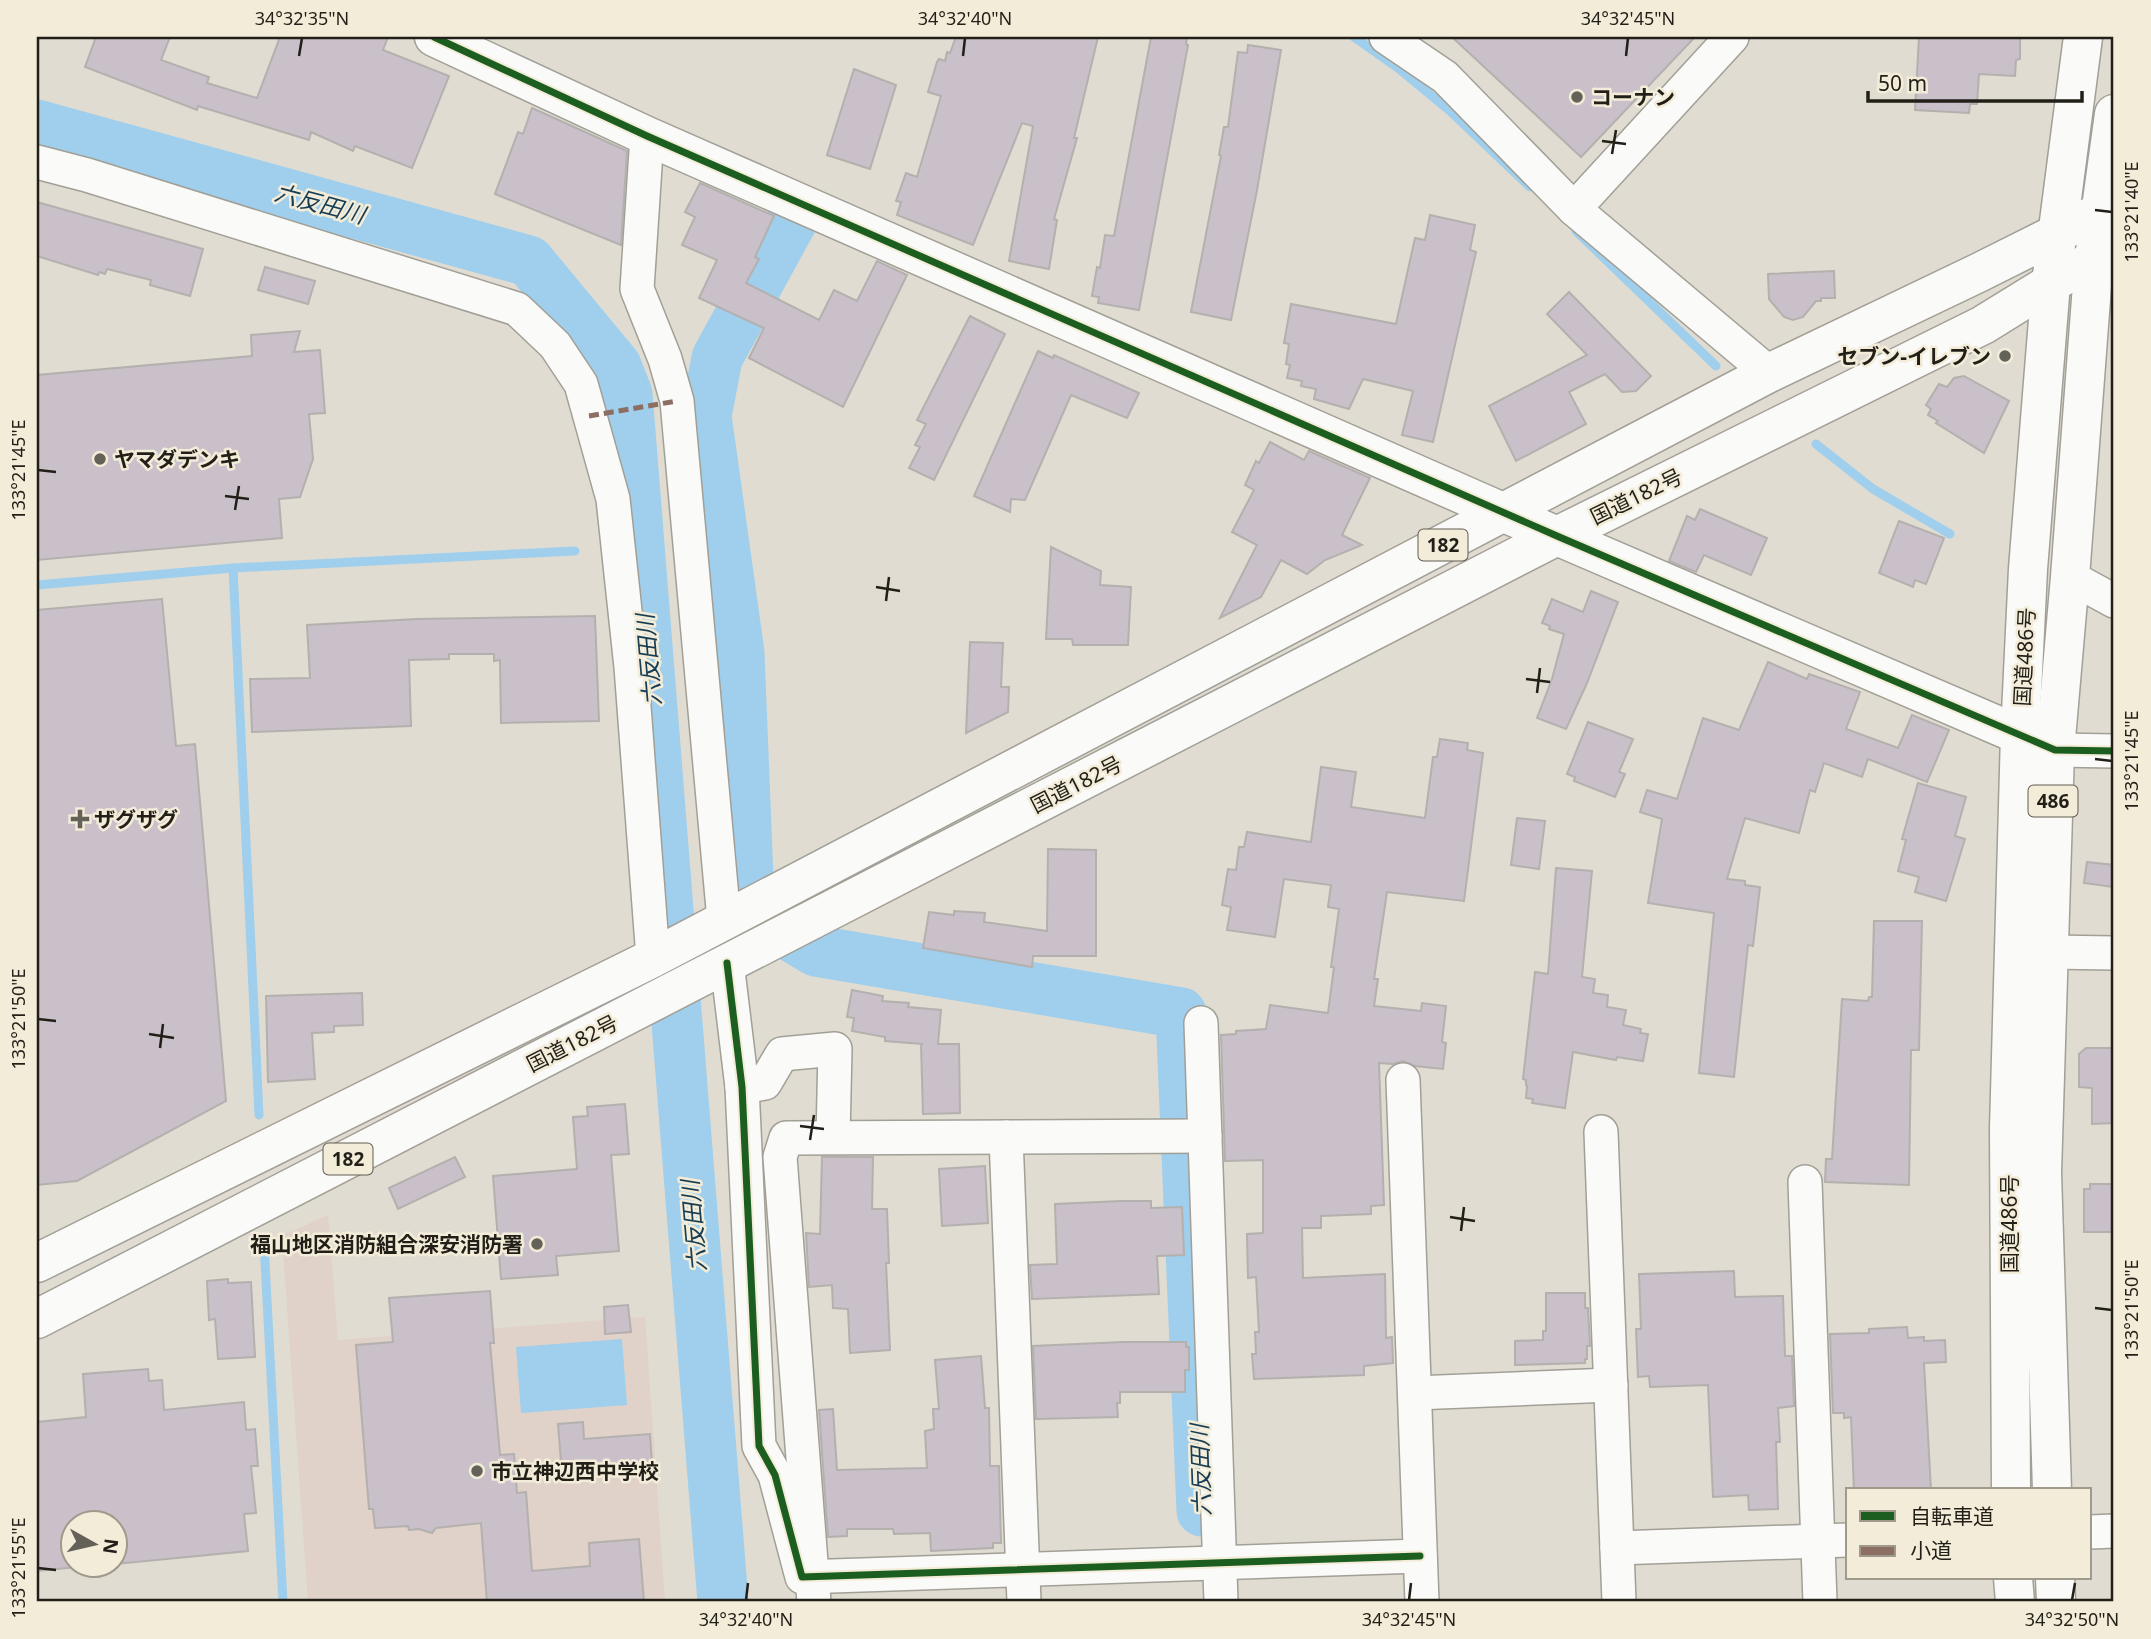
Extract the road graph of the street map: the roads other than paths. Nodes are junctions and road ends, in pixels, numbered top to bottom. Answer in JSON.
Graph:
{"nodes":[{"id":1,"x":434,"y":37,"type":"edge"},
{"id":2,"x":1386,"y":37,"type":"edge"},
{"id":3,"x":1732,"y":37,"type":"edge"},
{"id":4,"x":2083,"y":37,"type":"edge"},
{"id":5,"x":2114,"y":114,"type":"edge"},
{"id":6,"x":648,"y":136,"type":"junction"},
{"id":7,"x":37,"y":162,"type":"edge"},
{"id":8,"x":2107,"y":208,"type":"edge"},
{"id":9,"x":1574,"y":209,"type":"junction"},
{"id":10,"x":2057,"y":234,"type":"junction"},
{"id":11,"x":2104,"y":254,"type":"edge"},
{"id":12,"x":2051,"y":284,"type":"junction"},
{"id":13,"x":1769,"y":373,"type":"junction"},
{"id":14,"x":1505,"y":513,"type":"junction"},
{"id":15,"x":1556,"y":536,"type":"junction"},
{"id":16,"x":2070,"y":578,"type":"junction"},
{"id":17,"x":2114,"y":601,"type":"edge"},
{"id":18,"x":2020,"y":734,"type":"junction"},
{"id":19,"x":2055,"y":750,"type":"junction"},
{"id":20,"x":2114,"y":751,"type":"edge"},
{"id":21,"x":724,"y":921,"type":"junction"},
{"id":22,"x":2049,"y":952,"type":"junction"},
{"id":23,"x":2114,"y":953,"type":"edge"},
{"id":24,"x":657,"y":956,"type":"junction"},
{"id":25,"x":727,"y":963,"type":"junction"},
{"id":26,"x":1200,"y":1023,"type":"dead end"},
{"id":27,"x":1403,"y":1080,"type":"dead end"},
{"id":28,"x":742,"y":1087,"type":"junction"},
{"id":29,"x":1601,"y":1132,"type":"dead end"},
{"id":30,"x":1192,"y":1136,"type":"junction"},
{"id":31,"x":833,"y":1137,"type":"junction"},
{"id":32,"x":1006,"y":1137,"type":"junction"},
{"id":33,"x":1805,"y":1182,"type":"dead end"},
{"id":34,"x":37,"y":1264,"type":"edge"},
{"id":35,"x":37,"y":1319,"type":"edge"},
{"id":36,"x":1611,"y":1385,"type":"junction"},
{"id":37,"x":1415,"y":1393,"type":"junction"},
{"id":38,"x":2011,"y":1488,"type":"edge"},
{"id":39,"x":2052,"y":1488,"type":"edge"},
{"id":40,"x":2114,"y":1531,"type":"edge"},
{"id":41,"x":2092,"y":1532,"type":"edge"},
{"id":42,"x":1833,"y":1541,"type":"edge"},
{"id":43,"x":1617,"y":1548,"type":"junction"},
{"id":44,"x":1420,"y":1556,"type":"junction"},
{"id":45,"x":1220,"y":1563,"type":"junction"},
{"id":46,"x":2013,"y":1580,"type":"edge"},
{"id":47,"x":2055,"y":1580,"type":"edge"},
{"id":48,"x":1023,"y":1586,"type":"edge"},
{"id":49,"x":813,"y":1590,"type":"edge"},
{"id":50,"x":1221,"y":1602,"type":"edge"},
{"id":51,"x":1422,"y":1602,"type":"edge"},
{"id":52,"x":1619,"y":1602,"type":"edge"},
{"id":53,"x":1820,"y":1602,"type":"edge"},
{"id":54,"x":2015,"y":1602,"type":"edge"},
{"id":55,"x":2056,"y":1602,"type":"edge"}],
"edges":[{"from":1,"to":6,"type":"main road"},
{"from":2,"to":9,"type":"street"},
{"from":3,"to":9,"type":"street"},
{"from":4,"to":10,"type":"main road","name":"国道486号","number":"486"},
{"from":5,"to":8,"type":"main road","name":"国道486号","number":"486"},
{"from":6,"to":14,"type":"main road"},
{"from":6,"to":21,"type":"street"},
{"from":7,"to":24,"type":"street"},
{"from":8,"to":10,"type":"main road","name":"国道182号","number":"182"},
{"from":8,"to":11,"type":"main road","name":"国道486号","number":"486"},
{"from":9,"to":13,"type":"street"},
{"from":10,"to":12,"type":"main road","name":"国道486号","number":"486"},
{"from":10,"to":13,"type":"main road","name":"国道182号","number":"182"},
{"from":11,"to":12,"type":"main road","name":"国道182号","number":"182"},
{"from":11,"to":16,"type":"main road","name":"国道486号","number":"486"},
{"from":12,"to":15,"type":"main road","name":"国道182号","number":"182"},
{"from":12,"to":18,"type":"main road","name":"国道486号","number":"486"},
{"from":13,"to":14,"type":"main road","name":"国道182号","number":"182"},
{"from":14,"to":15,"type":"main road"},
{"from":14,"to":21,"type":"main road","name":"国道182号","number":"182"},
{"from":15,"to":18,"type":"main road"},
{"from":15,"to":25,"type":"main road","name":"国道182号","number":"182"},
{"from":16,"to":17,"type":"street"},
{"from":16,"to":19,"type":"main road","name":"国道486号","number":"486"},
{"from":18,"to":19,"type":"main road"},
{"from":18,"to":38,"type":"main road","name":"国道486号","number":"486"},
{"from":19,"to":20,"type":"street"},
{"from":19,"to":22,"type":"main road","name":"国道486号","number":"486"},
{"from":21,"to":24,"type":"main road","name":"国道182号","number":"182"},
{"from":22,"to":23,"type":"street"},
{"from":22,"to":39,"type":"main road","name":"国道486号","number":"486"},
{"from":24,"to":34,"type":"main road","name":"国道182号","number":"182"},
{"from":25,"to":28,"type":"street"},
{"from":25,"to":35,"type":"main road","name":"国道182号","number":"182"},
{"from":26,"to":30,"type":"street"},
{"from":27,"to":37,"type":"street"},
{"from":28,"to":31,"type":"street"},
{"from":28,"to":49,"type":"street"},
{"from":29,"to":36,"type":"street"},
{"from":30,"to":32,"type":"street"},
{"from":30,"to":45,"type":"street"},
{"from":31,"to":32,"type":"street"},
{"from":31,"to":49,"type":"street"},
{"from":32,"to":48,"type":"street"},
{"from":33,"to":42,"type":"street"},
{"from":36,"to":37,"type":"street"},
{"from":36,"to":43,"type":"street"},
{"from":37,"to":44,"type":"street"},
{"from":40,"to":41,"type":"street"},
{"from":42,"to":43,"type":"street"},
{"from":42,"to":53,"type":"street"},
{"from":43,"to":52,"type":"street"},
{"from":44,"to":45,"type":"street"},
{"from":44,"to":51,"type":"street"},
{"from":45,"to":48,"type":"street"},
{"from":45,"to":50,"type":"street"},
{"from":46,"to":54,"type":"main road"},
{"from":47,"to":55,"type":"main road"},
{"from":48,"to":49,"type":"street"}]}
